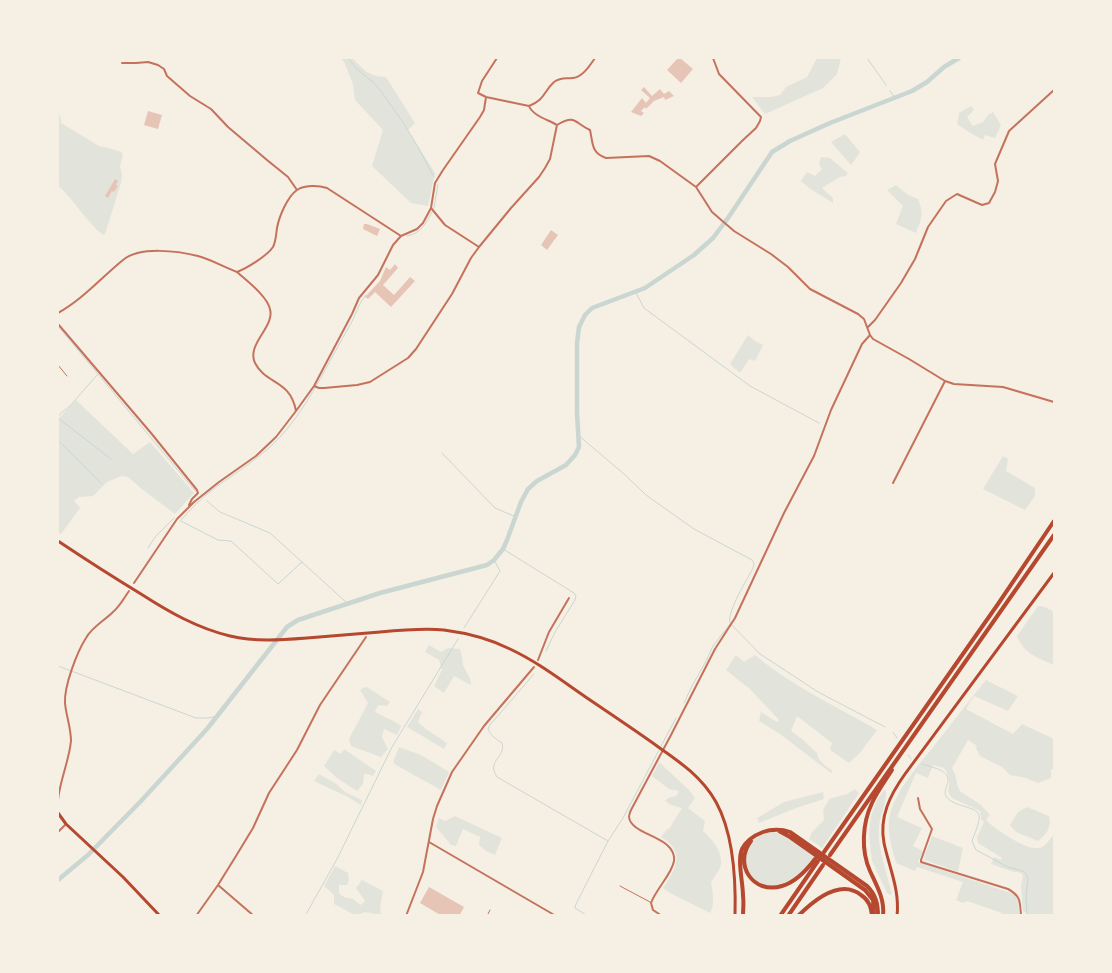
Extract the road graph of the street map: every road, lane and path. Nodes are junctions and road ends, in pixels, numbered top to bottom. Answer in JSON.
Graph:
{"nodes":[{"id":1,"x":497,"y":58,"type":"edge"},
{"id":2,"x":596,"y":58,"type":"edge"},
{"id":3,"x":713,"y":58,"type":"edge"},
{"id":4,"x":122,"y":63,"type":"dead end"},
{"id":5,"x":1054,"y":90,"type":"edge"},
{"id":6,"x":486,"y":97,"type":"junction"},
{"id":7,"x":529,"y":106,"type":"junction"},
{"id":8,"x":557,"y":125,"type":"junction"},
{"id":9,"x":696,"y":187,"type":"junction"},
{"id":10,"x":297,"y":190,"type":"junction"},
{"id":11,"x":431,"y":208,"type":"junction"},
{"id":12,"x":401,"y":236,"type":"junction"},
{"id":13,"x":480,"y":247,"type":"junction"},
{"id":14,"x":237,"y":272,"type":"junction"},
{"id":15,"x":58,"y":313,"type":"edge"},
{"id":16,"x":58,"y":324,"type":"edge"},
{"id":17,"x":868,"y":327,"type":"junction"},
{"id":18,"x":870,"y":335,"type":"junction"},
{"id":19,"x":58,"y":365,"type":"edge"},
{"id":20,"x":67,"y":376,"type":"dead end"},
{"id":21,"x":945,"y":381,"type":"junction"},
{"id":22,"x":314,"y":386,"type":"junction"},
{"id":23,"x":1054,"y":402,"type":"edge"},
{"id":24,"x":296,"y":411,"type":"junction"},
{"id":25,"x":893,"y":483,"type":"dead end"},
{"id":26,"x":189,"y":506,"type":"junction"},
{"id":27,"x":1054,"y":521,"type":"edge"},
{"id":28,"x":1054,"y":535,"type":"edge"},
{"id":29,"x":58,"y":540,"type":"edge"},
{"id":30,"x":1054,"y":573,"type":"edge"},
{"id":31,"x":134,"y":583,"type":"dead end"},
{"id":32,"x":129,"y":591,"type":"dead end"},
{"id":33,"x":570,"y":598,"type":"dead end"},
{"id":34,"x":366,"y":637,"type":"dead end"},
{"id":35,"x":538,"y":660,"type":"dead end"},
{"id":36,"x":534,"y":667,"type":"dead end"},
{"id":37,"x":909,"y":743,"type":"junction"},
{"id":38,"x":62,"y":782,"type":"junction"},
{"id":39,"x":58,"y":787,"type":"edge"},
{"id":40,"x":58,"y":796,"type":"edge"},
{"id":41,"x":918,"y":798,"type":"dead end"},
{"id":42,"x":58,"y":800,"type":"edge"},
{"id":43,"x":58,"y":814,"type":"edge"},
{"id":44,"x":66,"y":824,"type":"junction"},
{"id":45,"x":58,"y":832,"type":"edge"},
{"id":46,"x":754,"y":837,"type":"junction"},
{"id":47,"x":429,"y":842,"type":"junction"},
{"id":48,"x":823,"y":852,"type":"dead end"},
{"id":49,"x":830,"y":855,"type":"dead end"},
{"id":50,"x":823,"y":865,"type":"dead end"},
{"id":51,"x":218,"y":884,"type":"junction"},
{"id":52,"x":620,"y":886,"type":"dead end"},
{"id":53,"x":651,"y":903,"type":"junction"},
{"id":54,"x":490,"y":910,"type":"dead end"},
{"id":55,"x":160,"y":916,"type":"edge"},
{"id":56,"x":196,"y":916,"type":"edge"},
{"id":57,"x":254,"y":916,"type":"edge"},
{"id":58,"x":406,"y":916,"type":"edge"},
{"id":59,"x":486,"y":916,"type":"edge"},
{"id":60,"x":556,"y":916,"type":"edge"},
{"id":61,"x":662,"y":916,"type":"edge"},
{"id":62,"x":735,"y":916,"type":"edge"},
{"id":63,"x":743,"y":916,"type":"edge"},
{"id":64,"x":780,"y":916,"type":"edge"},
{"id":65,"x":788,"y":916,"type":"edge"},
{"id":66,"x":798,"y":916,"type":"edge"},
{"id":67,"x":874,"y":916,"type":"edge"},
{"id":68,"x":882,"y":916,"type":"edge"},
{"id":69,"x":897,"y":916,"type":"edge"},
{"id":70,"x":1021,"y":916,"type":"edge"}],
"edges":[{"from":1,"to":6,"type":"street"},
{"from":2,"to":7,"type":"street"},
{"from":3,"to":9,"type":"street"},
{"from":4,"to":10,"type":"street"},
{"from":5,"to":17,"type":"street"},
{"from":6,"to":7,"type":"street"},
{"from":6,"to":11,"type":"street"},
{"from":7,"to":8,"type":"street"},
{"from":8,"to":9,"type":"street"},
{"from":8,"to":13,"type":"street"},
{"from":9,"to":17,"type":"street"},
{"from":10,"to":12,"type":"street"},
{"from":10,"to":14,"type":"street"},
{"from":11,"to":12,"type":"street"},
{"from":11,"to":13,"type":"street"},
{"from":12,"to":22,"type":"street"},
{"from":13,"to":22,"type":"street"},
{"from":14,"to":15,"type":"street"},
{"from":14,"to":24,"type":"street"},
{"from":16,"to":26,"type":"street"},
{"from":17,"to":18,"type":"street"},
{"from":18,"to":21,"type":"street"},
{"from":18,"to":53,"type":"street"},
{"from":19,"to":20,"type":"lane"},
{"from":21,"to":23,"type":"street"},
{"from":21,"to":25,"type":"street"},
{"from":22,"to":24,"type":"street"},
{"from":24,"to":26,"type":"street"},
{"from":26,"to":31,"type":"street"},
{"from":27,"to":48,"type":"highway"},
{"from":28,"to":37,"type":"highway"},
{"from":29,"to":62,"type":"main road"},
{"from":30,"to":69,"type":"main road"},
{"from":32,"to":38,"type":"street"},
{"from":33,"to":35,"type":"street"},
{"from":34,"to":51,"type":"street"},
{"from":36,"to":47,"type":"street"},
{"from":37,"to":49,"type":"highway"},
{"from":37,"to":68,"type":"highway"},
{"from":38,"to":39,"type":"street"},
{"from":38,"to":40,"type":"street"},
{"from":40,"to":42,"type":"street"},
{"from":41,"to":70,"type":"street"},
{"from":43,"to":44,"type":"main road"},
{"from":44,"to":45,"type":"street"},
{"from":44,"to":55,"type":"main road"},
{"from":46,"to":63,"type":"highway"},
{"from":46,"to":64,"type":"highway"},
{"from":46,"to":67,"type":"highway"},
{"from":47,"to":58,"type":"street"},
{"from":47,"to":60,"type":"street"},
{"from":50,"to":65,"type":"highway"},
{"from":51,"to":56,"type":"street"},
{"from":51,"to":57,"type":"street"},
{"from":52,"to":53,"type":"lane"},
{"from":53,"to":61,"type":"street"},
{"from":54,"to":59,"type":"lane"},
{"from":66,"to":67,"type":"highway"}]}
